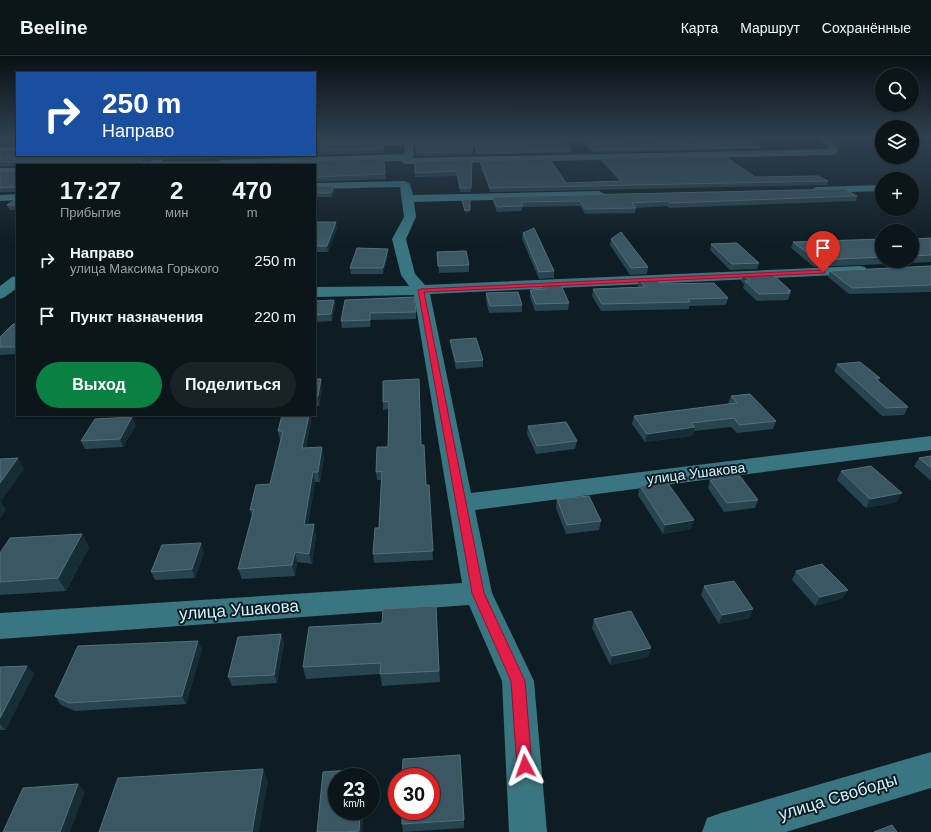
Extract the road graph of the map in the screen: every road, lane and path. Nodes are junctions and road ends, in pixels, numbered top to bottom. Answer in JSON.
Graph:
{"nodes":[{"id":1,"x":378,"y":173,"type":"edge"},
{"id":2,"x":439,"y":173,"type":"edge"},
{"id":3,"x":406,"y":175,"type":"junction"},
{"id":4,"x":875,"y":188,"type":"edge"},
{"id":5,"x":316,"y":189,"type":"edge"},
{"id":6,"x":803,"y":190,"type":"edge"},
{"id":7,"x":614,"y":194,"type":"edge"},
{"id":8,"x":16,"y":197,"type":"edge"},
{"id":9,"x":0,"y":198,"type":"edge"},
{"id":10,"x":877,"y":270,"type":"edge"},
{"id":11,"x":16,"y":281,"type":"edge"},
{"id":12,"x":421,"y":290,"type":"junction"},
{"id":13,"x":316,"y":292,"type":"edge"},
{"id":14,"x":0,"y":294,"type":"edge"},
{"id":15,"x":0,"y":298,"type":"edge"},
{"id":16,"x":16,"y":298,"type":"edge"},
{"id":17,"x":931,"y":443,"type":"edge"},
{"id":18,"x":462,"y":503,"type":"junction"},
{"id":19,"x":478,"y":593,"type":"junction"},
{"id":20,"x":0,"y":626,"type":"edge"},
{"id":21,"x":931,"y":770,"type":"edge"},
{"id":22,"x":528,"y":832,"type":"edge"},
{"id":23,"x":721,"y":832,"type":"edge"}],
"edges":[{"from":1,"to":3,"type":"street"},
{"from":2,"to":3,"type":"street"},
{"from":3,"to":5,"type":"street"},
{"from":3,"to":7,"type":"street"},
{"from":3,"to":12,"type":"street"},
{"from":4,"to":6,"type":"street"},
{"from":8,"to":9,"type":"street"},
{"from":10,"to":12,"type":"street"},
{"from":11,"to":14,"type":"street"},
{"from":12,"to":13,"type":"street"},
{"from":12,"to":18,"type":"street"},
{"from":15,"to":16,"type":"street"},
{"from":17,"to":18,"type":"street","name":"улица Ушакова"},
{"from":18,"to":19,"type":"street"},
{"from":19,"to":20,"type":"street","name":"улица Ушакова"},
{"from":19,"to":22,"type":"street"},
{"from":21,"to":23,"type":"street","name":"улица Свободы"}]}
